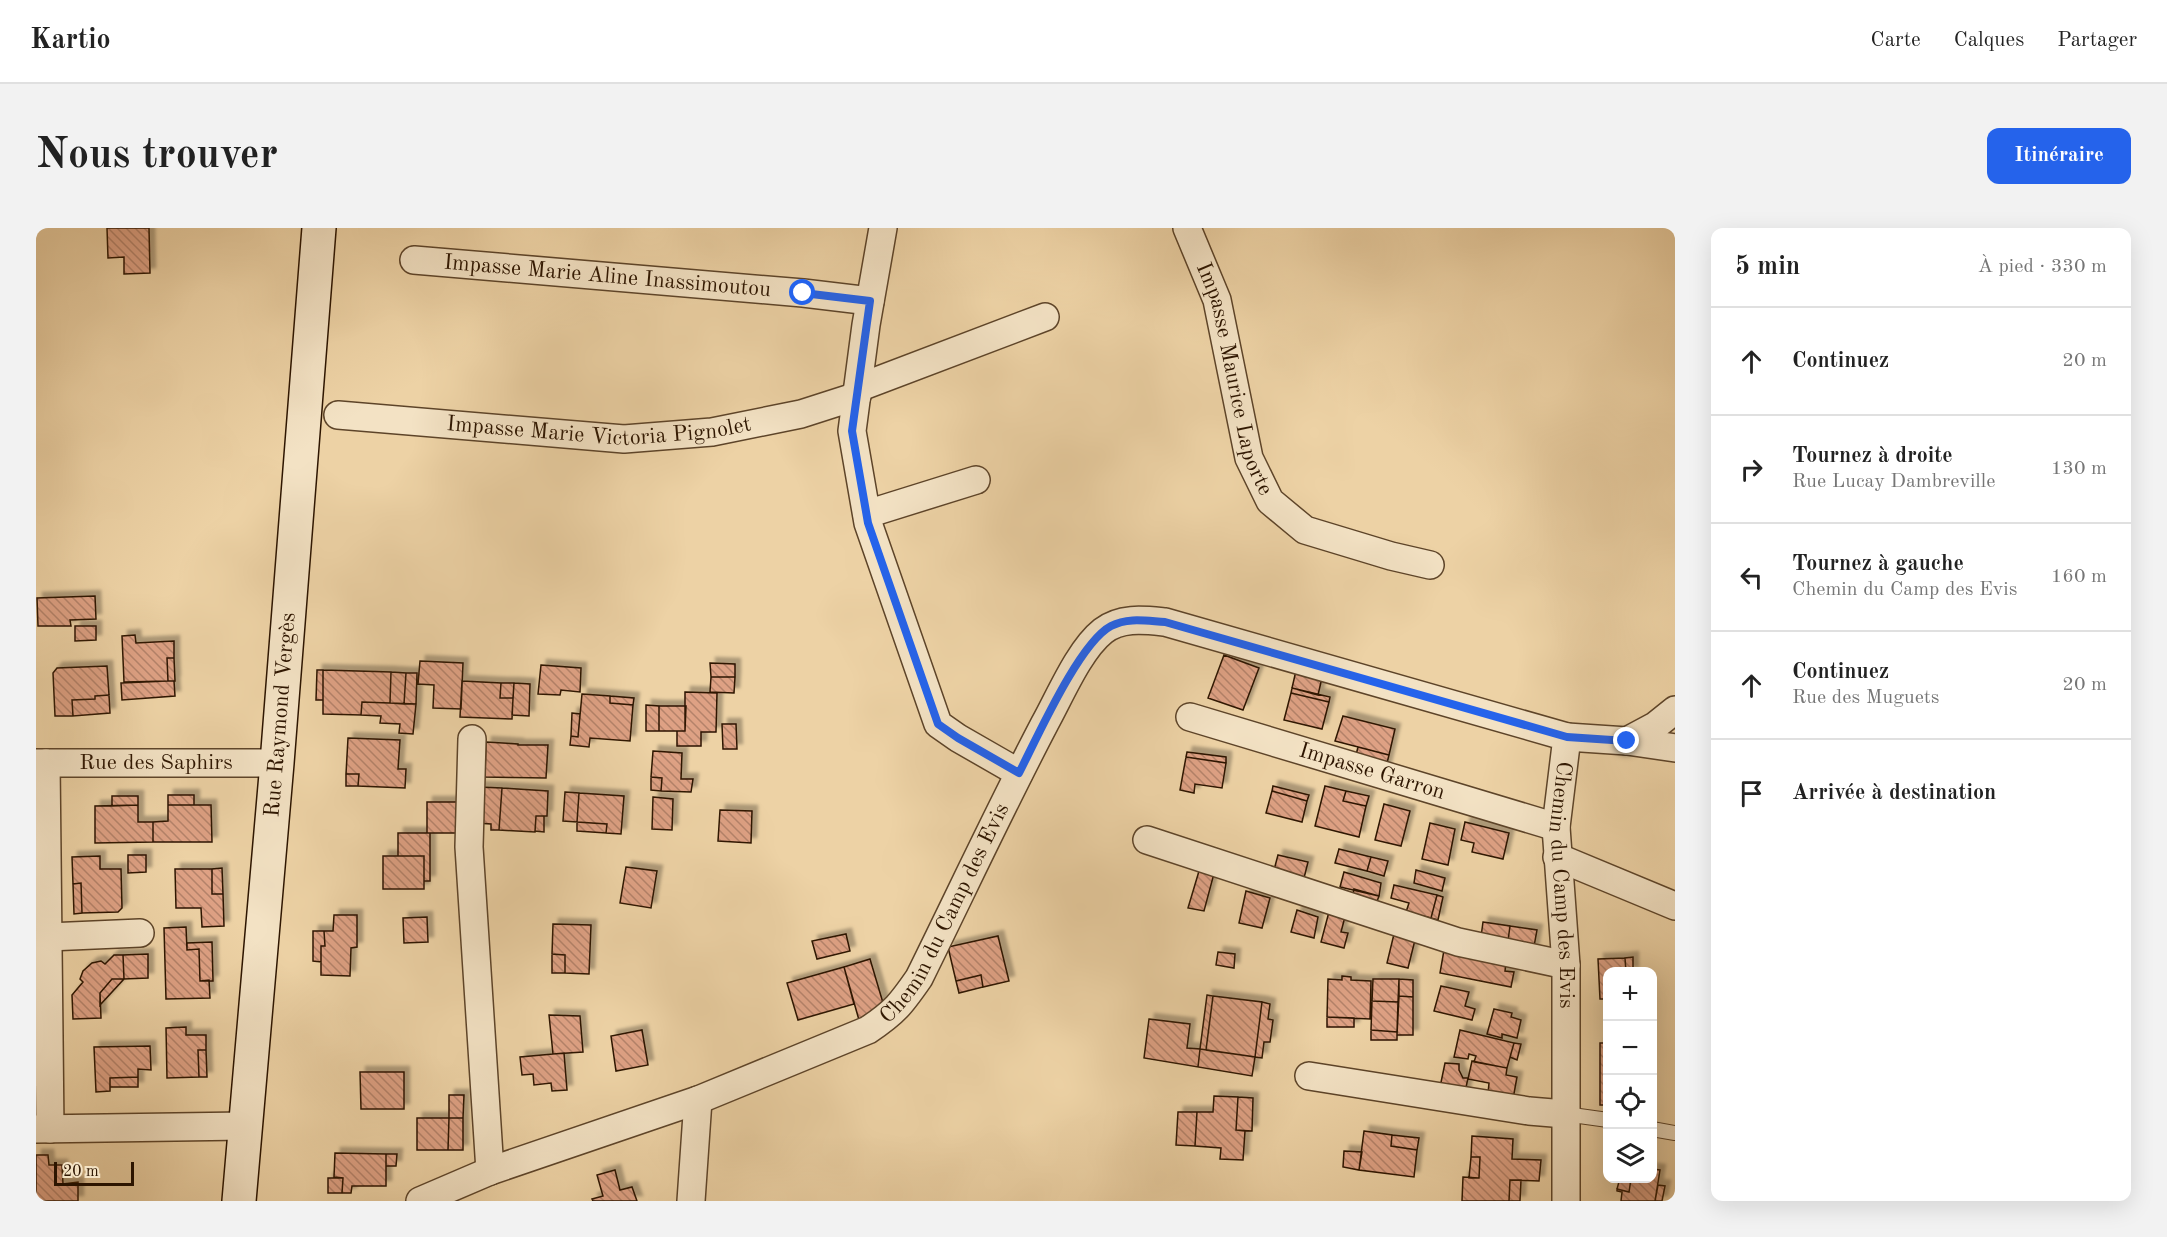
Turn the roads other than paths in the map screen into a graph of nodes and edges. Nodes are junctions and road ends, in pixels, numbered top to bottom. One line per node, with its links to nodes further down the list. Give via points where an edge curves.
1 (319, 228): 19 (main road, Rue Raymond Vergès)
2 (883, 228): 5 (street)
3 (1187, 228): 11 (street, Impasse Maurice Laporte, via 1217,300 1249,458 1270,501 1305,530)
4 (414, 260): 5 (street, Impasse Marie Aline Inassimoutou)
5 (870, 301): 7 (street)
6 (1045, 317): 7 (street, Impasse Marie Victoria Pignolet)
7 (857, 392): 8 (street, Impasse Marie Victoria Pignolet, via 801,414 712,432 624,439); 10 (street, via 852,431)
8 (338, 415)
9 (976, 480): 10 (street)
10 (867, 513): 20 (street, via 938,724)
11 (1430, 565)
12 (1675, 710): 16 (street)
13 (1190, 717): 21 (street, Impasse Garron)
14 (1567, 737): 16 (street); 20 (street, Chemin du Camp des Evis, via 1165,622 1124,621 1103,631 1073,670); 21 (street, Chemin du Camp des Evis)
15 (472, 739): 36 (street, via 470,847)
16 (1627, 741): 17 (street)
17 (1675, 748)
18 (41, 763): 19 (street, Rue des Saphirs); 26 (street)
19 (278, 763): 32 (main road, Rue Raymond Vergès)
20 (1019, 773): 29 (street, Chemin du Camp des Evis, via 919,978 899,1008 868,1030)
21 (1556, 827): 23 (street, Chemin du Camp des Evis)
22 (1147, 840): 27 (street, via 1458,942)
23 (1557, 856): 24 (street); 27 (street, Chemin du Camp des Evis)
24 (1675, 906)
25 (140, 933): 26 (street)
26 (48, 938): 33 (street)
27 (1566, 965): 30 (street, Chemin du Camp des Evis)
28 (1310, 1076): 30 (street)
29 (698, 1100): 36 (street, Chemin du Camp des Evis); 39 (street)
30 (1565, 1114): 31 (lane); 40 (street, Chemin du Camp des Evis)
31 (1603, 1119)
32 (245, 1126): 33 (street); 37 (main road, Rue Raymond Vergès)
33 (43, 1129)
34 (1657, 1130): 35 (lane)
35 (1675, 1133)
36 (490, 1171): 38 (street, Chemin du Camp des Evis)
37 (239, 1201)
38 (420, 1201)
39 (691, 1201)
40 (1566, 1201)

